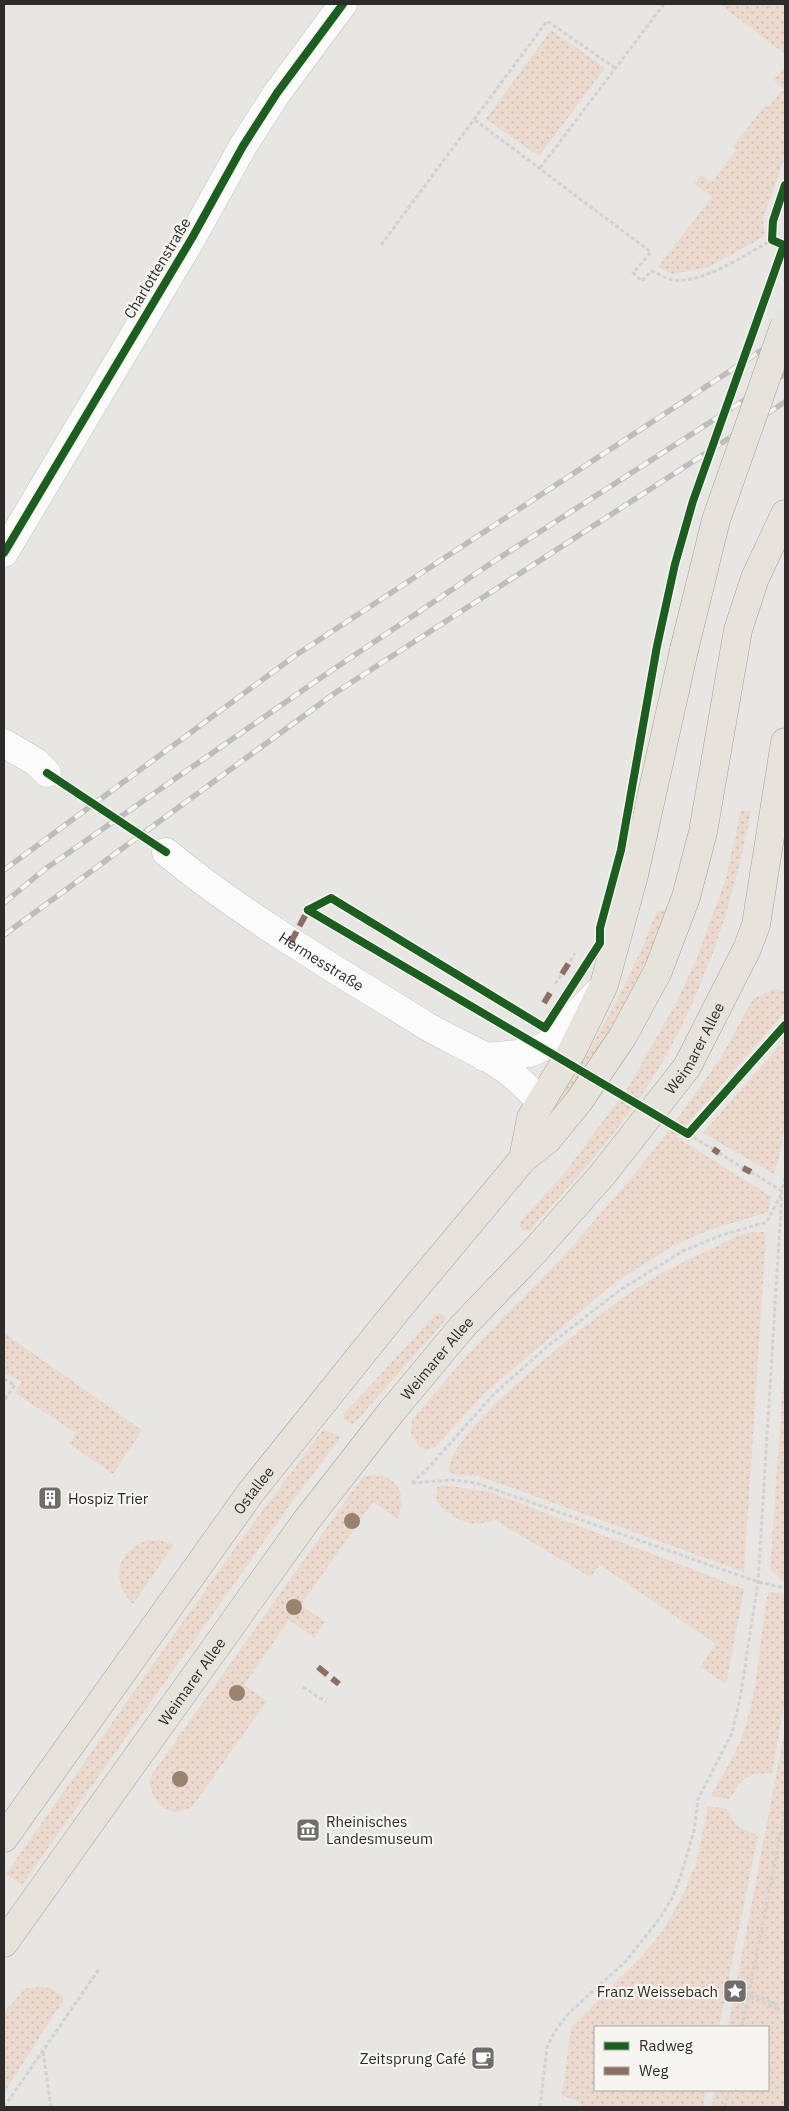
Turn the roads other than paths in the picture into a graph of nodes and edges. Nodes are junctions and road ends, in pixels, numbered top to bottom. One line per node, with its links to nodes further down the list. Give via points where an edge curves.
1 (343, 4): 4 (street, Charlottenstraße, via 277,93 243,146 192,238)
2 (785, 324): 11 (main road, bridge, via 716,520 634,875)
3 (785, 514): 14 (main road, Ostallee, via 755,578 738,630 703,832 686,897 658,972 623,1036 579,1101 547,1140)
4 (4, 553)
5 (4, 742): 7 (street)
6 (785, 742): 10 (main road, Weimarer Allee)
7 (47, 773)
8 (785, 824): 10 (main road)
9 (166, 852): 12 (street, Hermesstraße, via 212,889 291,942 437,1032)
10 (756, 925): 16 (main road, Weimarer Allee, via 747,949 686,1067 596,1181 462,1327 306,1520)
11 (604, 985): 12 (street, via 548,1045 530,1054); 13 (main road, via 572,1051)
12 (484, 1057): 13 (street, Hermesstraße, via 513,1075)
13 (541, 1102): 14 (main road, via 531,1118)
14 (524, 1159): 15 (main road, Ostallee, via 251,1492)
15 (4, 1838)
16 (4, 1943)

